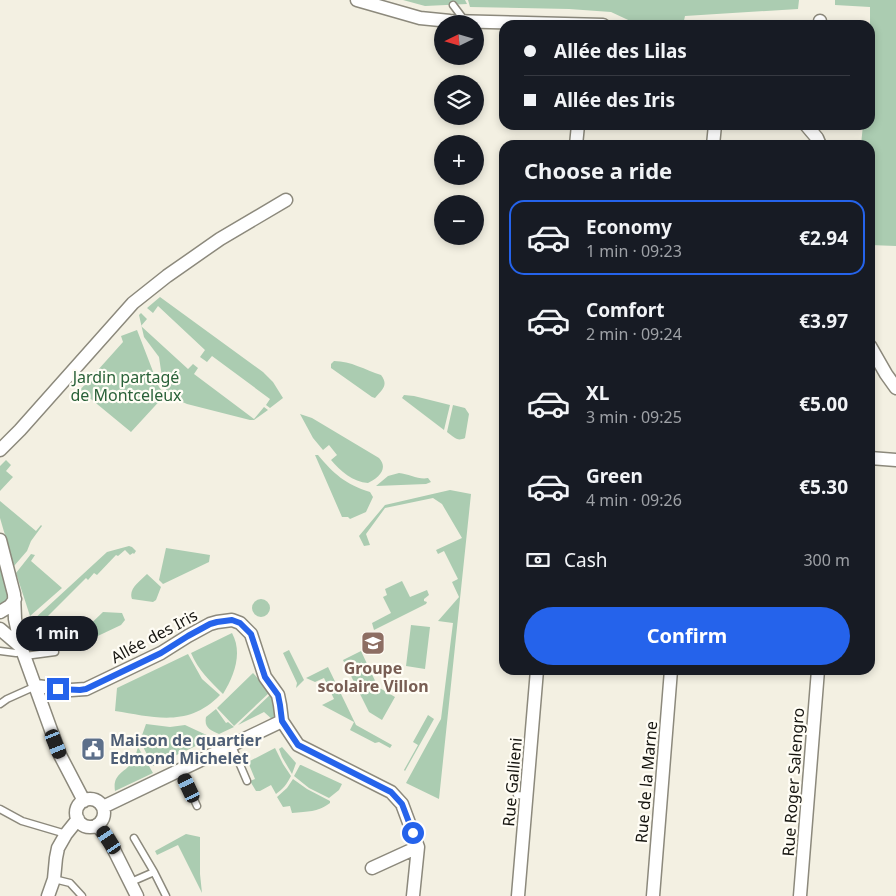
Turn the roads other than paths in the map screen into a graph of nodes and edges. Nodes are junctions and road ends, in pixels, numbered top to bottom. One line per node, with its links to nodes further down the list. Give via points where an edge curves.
1 (357, 0): 4 (street)
2 (453, 5): 3 (lane)
3 (461, 15)
4 (434, 19)
5 (484, 22): 6 (street)
6 (499, 23)
7 (810, 130): 8 (street)
8 (818, 140)
9 (286, 200): 12 (street, via 220,239 133,304)
10 (875, 354): 11 (street)
11 (896, 388)
12 (0, 450)
13 (875, 458): 14 (street)
14 (896, 460)
15 (0, 540): 16 (street)
16 (15, 599): 17 (street); 20 (street, via 15,619)
17 (0, 612)
18 (0, 629): 20 (street)
19 (0, 651): 20 (lane)
20 (23, 652): 21 (lane); 25 (street)
21 (56, 652)
22 (536, 675): 49 (street, Rue Gallieni, via 522,796)
23 (671, 675): 50 (street, Rue de la Marne)
24 (818, 675): 51 (street, Rue Roger Salengro)
25 (36, 686): 26 (lane); 27 (street, Allée des Iris, via 86,689 161,653 210,624 232,620 251,634 265,677 278,695); 31 (street, via 63,762)
26 (0, 704)
27 (282, 721): 28 (street); 39 (street, via 298,745 391,792 402,804)
28 (232, 746): 29 (street); 30 (lane)
29 (181, 771): 32 (lane); 33 (street)
30 (247, 781)
31 (84, 801): 33 (street, via 95,800); 35 (street, via 76,811)
32 (197, 806)
33 (103, 807): 36 (street, via 104,815)
34 (0, 809): 37 (lane, via 22,821)
35 (78, 820): 36 (street, via 86,826); 37 (street)
36 (97, 825): 43 (street, via 109,840)
37 (66, 834): 42 (street, via 58,848)
38 (134, 838): 41 (lane)
39 (418, 847): 40 (street); 48 (street)
40 (372, 868)
41 (154, 872): 43 (lane); 47 (lane)
42 (54, 879): 44 (street); 45 (lane, via 70,883)
43 (131, 882): 46 (street)
44 (48, 896)
45 (82, 896)
46 (137, 896)
47 (166, 896)
48 (413, 896)
49 (518, 896)
50 (653, 896)
51 (800, 896)

